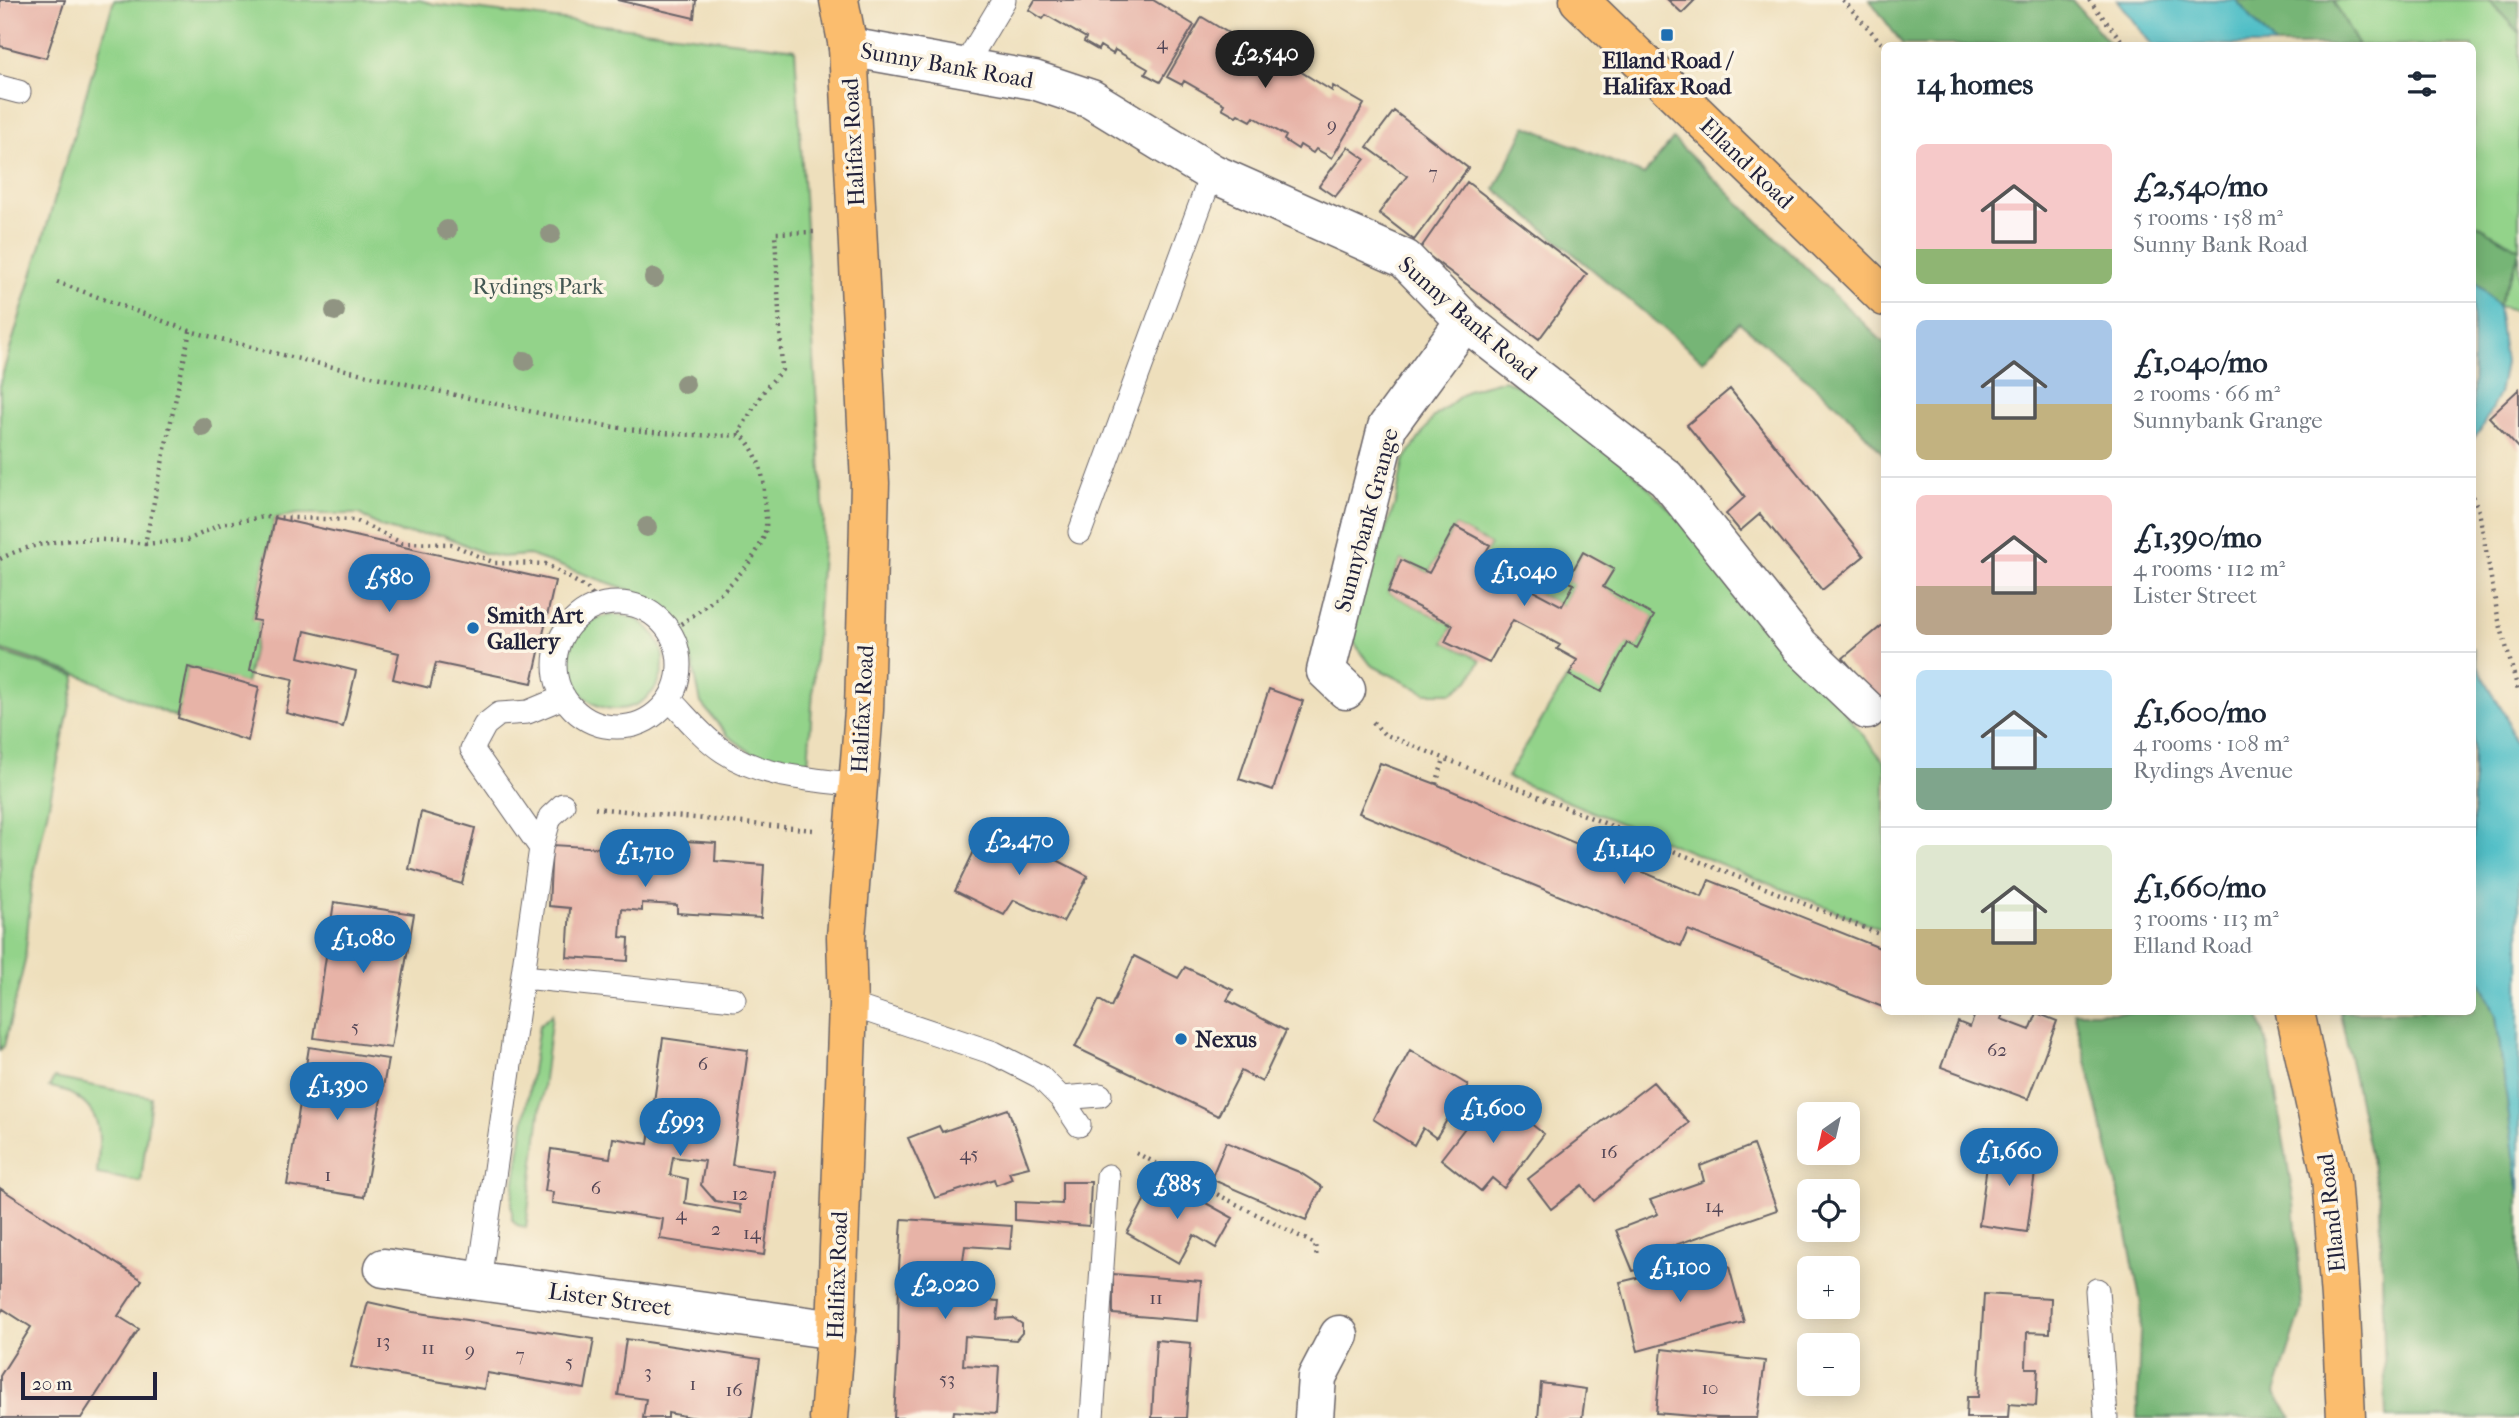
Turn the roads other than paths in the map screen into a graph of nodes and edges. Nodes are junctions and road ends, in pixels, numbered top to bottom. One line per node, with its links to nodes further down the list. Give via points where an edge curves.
1 (839, 0): 4 (main road, Halifax Road)
2 (1004, 0): 5 (lane)
3 (1579, 0): 7 (main road, Elland Road)
4 (848, 47): 5 (street, Sunny Bank Road); 14 (main road, Halifax Road, via 870,483)
5 (964, 66): 6 (street, Sunny Bank Road, via 1034,80 1091,99)
6 (1212, 173): 8 (street, Sunny Bank Road, via 1405,259); 9 (lane)
7 (1881, 293)
8 (1465, 321): 10 (street, Sunnybank Grange, via 1387,427 1326,671); 13 (street, Sunny Bank Road, via 1666,478 1800,646)
9 (1080, 532)
10 (1346, 690)
11 (564, 696): 12 (lane, via 587,720 607,727 648,720); 12 (lane, via 554,668 566,629 580,614 619,602 656,616 669,631 679,669); 16 (lane, via 528,712 499,714 485,725 472,749)
12 (669, 699): 14 (lane, via 722,750 743,761 779,775)
13 (1867, 710)
14 (858, 785): 19 (main road, Halifax Road, via 846,937)
15 (563, 806): 16 (lane, via 550,817)
16 (541, 849): 17 (lane)
17 (524, 978): 18 (lane); 26 (lane)
18 (734, 999)
19 (848, 1004): 22 (lane, via 994,1053 1039,1076); 28 (main road, Halifax Road)
20 (2296, 1015): 34 (main road, Elland Road, via 2331,1177)
21 (1100, 1095): 22 (lane)
22 (1060, 1098): 23 (lane)
23 (1079, 1125)
24 (1108, 1176): 31 (lane)
25 (384, 1268): 26 (street, Lister Street)
26 (480, 1281): 28 (street, Lister Street)
27 (2097, 1290): 33 (lane)
28 (836, 1330): 30 (main road, Halifax Road)
29 (1339, 1335): 32 (street, via 1317,1377)
30 (829, 1418)
31 (1091, 1418)
32 (1314, 1418)
33 (2106, 1418)
34 (2346, 1418)

